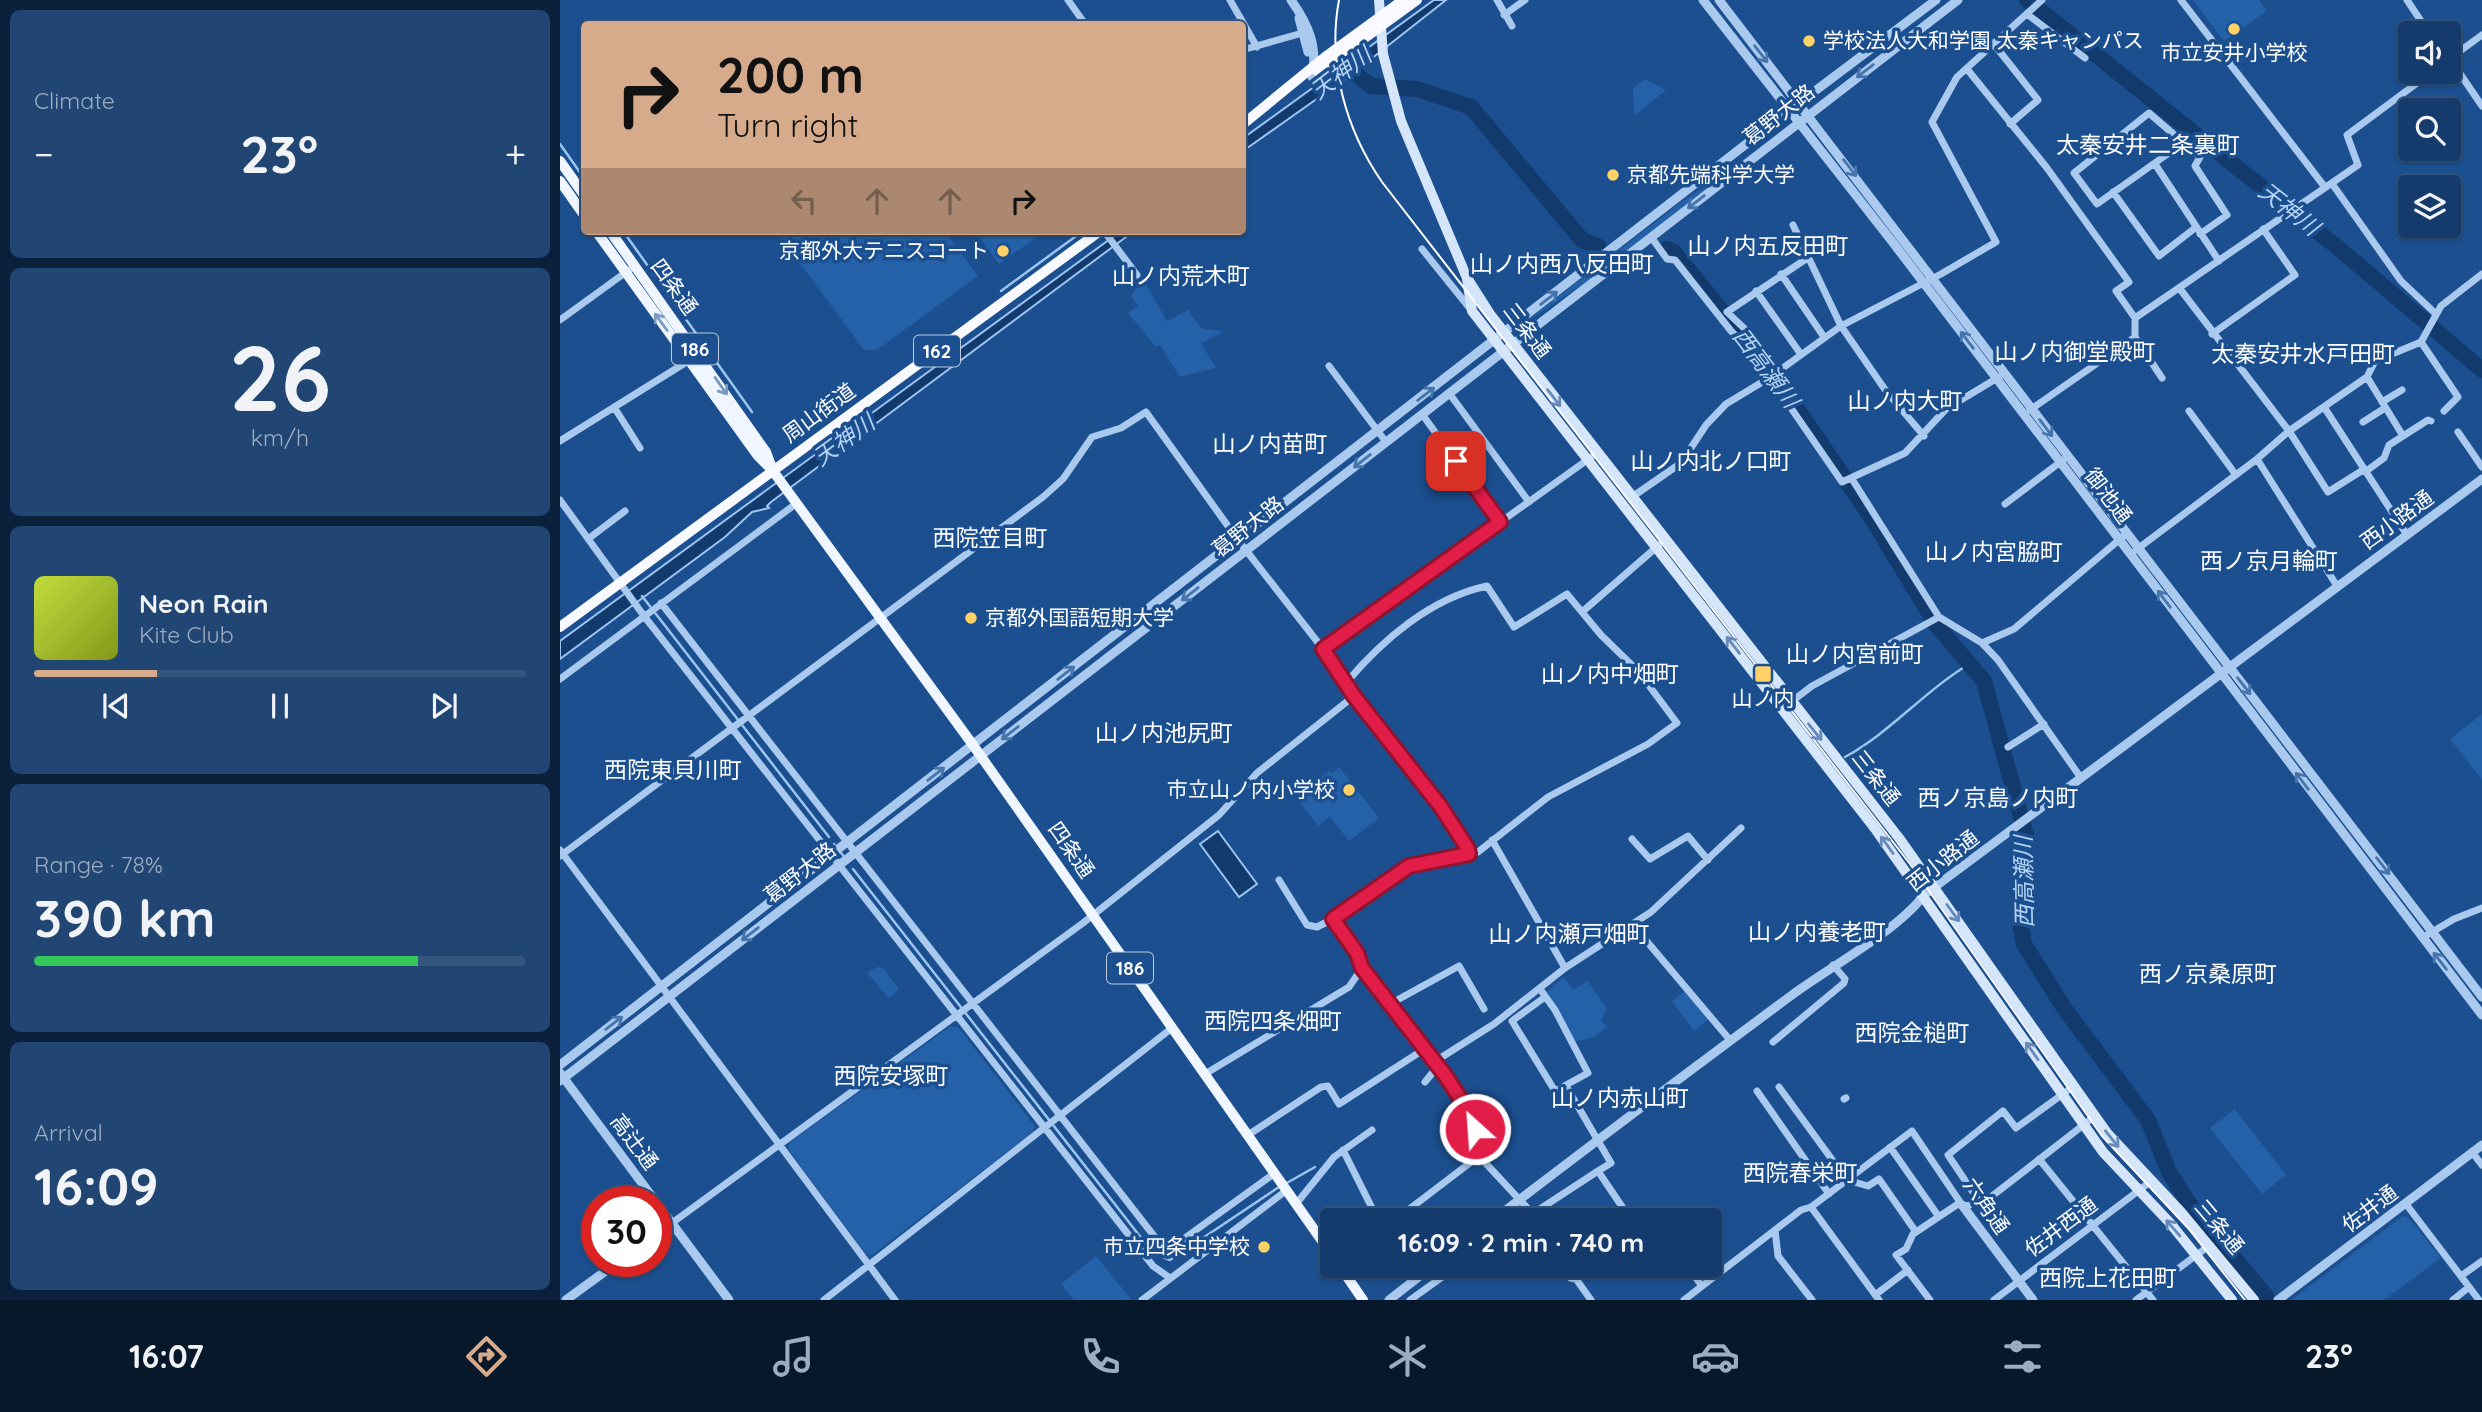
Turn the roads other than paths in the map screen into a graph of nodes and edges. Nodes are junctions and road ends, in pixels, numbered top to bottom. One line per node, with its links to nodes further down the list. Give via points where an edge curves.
1 (1068, 0): 18 (street)
2 (1230, 0): 19 (street)
3 (1379, 0): 21 (main road, 三条通)
4 (1403, 0): 21 (highway)
5 (1417, 0): 21 (highway)
6 (1497, 0): 17 (street)
7 (1525, 0): 17 (street)
8 (1703, 0): 39 (street, 御池通)
9 (1719, 0): 37 (street, 御池通, one-way to 37)
10 (1936, 0): 37 (street, 葛野大路)
11 (1958, 0): 40 (street, 葛野大路, one-way to 40)
12 (2181, 0): 49 (street)
13 (2407, 0): 20 (street)
14 (2041, 1): 16 (street)
15 (1292, 2): 24 (street)
16 (2029, 12): 26 (street); 31 (street)
17 (1504, 15): 22 (street)
18 (1083, 21)
19 (1242, 21)
20 (2421, 21)
21 (1381, 25): 32 (highway); 68 (main road, 三条通, via 1390,88)
22 (1511, 26)
23 (1246, 28): 27 (street)
24 (1307, 32): 27 (street); 29 (street); 34 (street)
25 (2482, 35): 30 (street)
26 (1993, 43): 33 (street); 43 (street, via 2038,100)
27 (1257, 47): 28 (street)
28 (1246, 49)
29 (1313, 50): 32 (street); 34 (street)
30 (2461, 50)
31 (2085, 58)
32 (1326, 61): 34 (highway)
33 (1967, 69): 43 (street); 69 (street, via 1949,89 1933,122 1996,242)
34 (1313, 72): 41 (highway)
35 (2461, 75): 38 (street)
36 (2416, 84): 48 (street, via 2347,135 2358,165)
37 (1799, 103): 39 (street, 葛野大路); 40 (street, 御池通)
38 (2482, 106)
39 (1791, 110): 42 (street, 御池通); 78 (street, 葛野大路, one-way to 39)
40 (1808, 114): 42 (street, 葛野大路); 69 (street, 御池通, one-way to 69)
41 (1246, 122)
42 (1800, 122): 60 (street, 葛野大路, one-way to 60); 70 (street, 御池通)
43 (2010, 124): 74 (street, via 2129,282 2116,291)
44 (2183, 143): 46 (street); 51 (street, via 2149,113 2074,173 2097,204); 55 (street, via 2200,157 2195,166 2227,215)
45 (560, 161): 50 (main road)
46 (2155, 164): 51 (street); 55 (street)
47 (560, 181): 52 (main road)
48 (2333, 185): 49 (street); 75 (street, via 2401,281)
49 (2324, 187): 54 (street)
50 (581, 191)
51 (2113, 192): 55 (street, via 2159,256)
52 (581, 211)
53 (1793, 225): 62 (street)
54 (2263, 229): 63 (street); 79 (street, via 2295,275)
55 (2197, 231): 63 (street)
56 (600, 235): 64 (main road, 四条通 / 186)
57 (612, 235): 64 (main road, 四条通 / 186)
58 (1099, 235): 120 (highway, 周山街道 / 162)
59 (1106, 235): 67 (street)
60 (1651, 237): 84 (street, 葛野大路); 92 (street, via 1751,350)
61 (1422, 249): 73 (street)
62 (1810, 257): 65 (street); 77 (street)
63 (2219, 261): 71 (street)
64 (630, 269): 76 (street); 87 (main road, 四条通 / 186)
65 (1781, 274): 72 (street); 80 (street)
66 (2482, 274): 75 (street)
67 (1138, 275)
68 (1467, 278): 73 (main road, 三条通); 78 (main road, 三条通)
69 (1934, 278): 70 (street); 90 (street, 御池通)
70 (1923, 284): 77 (street); 94 (street, 御池通, one-way to 70)
71 (2180, 289): 74 (street); 79 (street)
72 (1756, 291): 86 (street); 89 (street, via 1727,312)
73 (1472, 311): 82 (main road, 三条通)
74 (2136, 318): 81 (street)
75 (2435, 318): 83 (street)
76 (560, 320)
77 (1841, 326): 80 (street); 110 (street)
78 (1504, 332): 82 (street, 葛野大路); 84 (main road, 三条通)
79 (2212, 334): 108 (street)
80 (1824, 337): 86 (street)
81 (2135, 337): 93 (street); 100 (street)
82 (1495, 340): 85 (main road, 三条通); 107 (street, 葛野大路, one-way to 82)
83 (2421, 342): 91 (street, via 2375,361); 102 (street, via 2458,397)
84 (1513, 344): 85 (street, 葛野大路); 115 (main road, 三条通, one-way to 115)
85 (1504, 351): 96 (street, 葛野大路); 115 (main road, 三条通)
86 (1800, 353): 89 (street)
87 (694, 357): 98 (street); 120 (main road, 四条通 / 186, via 766,452)
88 (1328, 366): 107 (street)
89 (1778, 370): 92 (street)
90 (2006, 373): 94 (street); 100 (street, 御池通)
91 (2367, 377): 97 (street); 99 (street)
92 (1769, 378): 122 (street, via 1842,482); 124 (street, via 1726,404 1681,463)
93 (2162, 378)
94 (1996, 379): 104 (street, 御池通); 110 (street, via 1946,409)
95 (2402, 390): 97 (street)
96 (1449, 393): 103 (street, 葛野大路); 126 (street)
97 (2383, 405): 106 (street); 111 (street)
98 (614, 407): 112 (street); 114 (street)
99 (2324, 407): 108 (street); 119 (street)
100 (2032, 408): 104 (street); 116 (street, 御池通, one-way to 116)
101 (2189, 411): 121 (street)
102 (2444, 411)
103 (1422, 414): 113 (street, 葛野大路); 132 (street)
104 (2023, 414): 116 (street, 御池通)
105 (2431, 421): 111 (street)
106 (2363, 422)
107 (1378, 431): 113 (street); 130 (street, 葛野大路)
108 (2289, 431): 117 (street); 119 (street, via 2328,492)
109 (2458, 432): 118 (street)
110 (1924, 436): 122 (street, via 1905,453)
111 (2403, 436): 119 (street, via 2389,445 2384,458)
112 (560, 441)
113 (1386, 442): 131 (street, 葛野大路, one-way to 131)
114 (640, 448)
115 (1593, 456): 124 (main road, 三条通); 126 (street); 137 (main road, 三条通)
116 (2064, 459): 128 (street); 134 (street, 御池通)
117 (2257, 459): 121 (street); 142 (street)
118 (2482, 467)
119 (2364, 471): 133 (street)
120 (776, 474): 127 (main road, 四条通 / 186); 141 (highway, 周山街道 / 162)
121 (2236, 475): 138 (street)
122 (1849, 480): 147 (street)
123 (2482, 480): 133 (street, 西小路通)
124 (1632, 497): 137 (main road, 三条通)
125 (560, 500): 135 (street)
126 (1529, 502): 132 (street)
127 (797, 503): 143 (street); 146 (main road, 四条通 / 186)
128 (2005, 504)
129 (625, 511): 135 (street)
130 (1275, 511): 131 (street); 136 (street, 葛野大路)
131 (1283, 522): 139 (street, 葛野大路)
132 (1500, 522): 150 (street)
133 (2407, 534): 142 (street, 西小路通)
134 (2122, 537): 138 (street, 御池通); 140 (street, 御池通); 149 (street, via 2014,629)
135 (588, 538): 141 (street)
136 (1238, 540): 139 (street); 146 (street, via 1146,412 1121,428 1092,437 1063,479 1042,497); 160 (street, 葛野大路, one-way to 136)
137 (1661, 544): 144 (street); 156 (main road, 三条通); 176 (main road, 三条通, one-way to 137)
138 (2139, 548): 140 (street); 151 (street, 御池通)
139 (1246, 551): 150 (street); 162 (street, 葛野大路, one-way to 162)
140 (2130, 555): 152 (street, 御池通, one-way to 140)
141 (622, 586): 145 (street); 148 (highway, 周山街道 / 162)
142 (2337, 586): 151 (street, 西小路通)
143 (660, 605): 145 (street); 157 (street)
144 (1582, 612): 154 (street, via 1567,594 1514,627 1487,586 1464,591 1443,599 1390,639); 168 (street, via 1638,671 1676,723 1648,744 1548,797)
145 (646, 615): 153 (street); 159 (street)
146 (880, 616): 157 (street); 160 (main road, 四条通 / 186)
147 (1936, 619): 149 (street); 156 (street)
148 (560, 627)
149 (1982, 643): 158 (street)
150 (1323, 649): 154 (street)
151 (2229, 667): 152 (street, 西小路通); 183 (street, 御池通, one-way to 183)
152 (2221, 673): 163 (street, 西小路通); 184 (street, 御池通, one-way to 152)
153 (560, 679)
154 (1346, 683): 155 (street)
155 (1354, 696): 171 (street, via 1441,807); 180 (street, via 1257,773 1219,815)
156 (1791, 702): 175 (main road, 三条通, one-way to 175)
157 (749, 716): 159 (street); 169 (street)
158 (2044, 724): 161 (street); 163 (street)
159 (733, 729): 169 (street); 170 (street)
160 (973, 745): 162 (main road, 四条通 / 186); 164 (street, 葛野大路, one-way to 160)
161 (2008, 747)
162 (981, 756): 165 (street, 葛野大路); 180 (main road, 四条通 / 186)
163 (2081, 778): 175 (street, 西小路通)
164 (901, 800): 165 (street); 169 (street, 葛野大路)
165 (909, 811): 172 (street, 葛野大路)
166 (1741, 828): 173 (street)
167 (1632, 839): 173 (street, via 1650,859 1688,836)
168 (1492, 840): 171 (street); 189 (street)
169 (839, 848): 172 (street); 172 (street); 177 (street, 葛野大路)
170 (561, 854): 190 (street)
171 (1469, 854): 181 (street, via 1409,866)
172 (847, 859): 179 (street, 葛野大路); 194 (street); 197 (street)
173 (1708, 860): 182 (street)
174 (1279, 880): 181 (street, via 1307,925 1317,927)
175 (1934, 887): 176 (street, 西小路通); 209 (main road, 三条通, one-way to 209)
176 (1924, 895): 187 (street, 西小路通); 212 (main road, 三条通, one-way to 176)
177 (769, 903): 179 (street); 185 (street, 葛野大路)
178 (2482, 908): 183 (street)
179 (777, 913): 186 (street, 葛野大路, one-way to 186)
180 (1092, 914): 194 (street); 199 (main road, 四条通 / 186)
181 (1333, 919): 188 (street)
182 (1633, 925): 189 (street); 200 (street)
183 (2432, 930): 184 (street); 193 (street, 御池通)
184 (2422, 938): 198 (street, 御池通, one-way to 184)
185 (720, 941): 186 (street); 190 (street, 葛野大路)
186 (727, 951): 192 (street, 葛野大路)
187 (1833, 965): 200 (street, 西小路通); 201 (street, via 1844,983)
188 (1362, 968): 195 (street); 205 (street, via 1349,987)
189 (1565, 968): 191 (street)
190 (661, 986): 192 (street); 204 (street, 葛野大路, one-way to 190)
191 (1543, 994): 203 (street); 208 (street, via 1588,1073); 208 (street, via 1512,1021 1555,1091)
192 (669, 996): 206 (street, 葛野大路); 220 (street)
193 (2482, 997)
194 (973, 1003): 197 (street); 213 (street)
195 (1390, 1004): 196 (street, via 1459,966); 202 (street)
196 (1484, 1009)
197 (957, 1015): 216 (street); 220 (street)
198 (2482, 1015)
199 (1172, 1028): 205 (main road, 四条通 / 186); 213 (street)
200 (1730, 1040): 219 (street, 西小路通)
201 (1773, 1042)
202 (1423, 1050): 203 (street); 218 (street, via 1339,1104 1328,1086 1321,1087)
203 (1436, 1064): 207 (street); 225 (street, via 1475,1121 1472,1144)
204 (560, 1065)
205 (1205, 1074): 218 (main road, 四条通 / 186)
206 (561, 1077): 232 (street, 高辻通)
207 (1425, 1083)
208 (1566, 1086): 219 (street)
209 (2074, 1086): 212 (street); 214 (main road, 三条通)
210 (1779, 1087): 229 (street)
211 (1757, 1091): 234 (street)
212 (2063, 1095): 215 (main road, 三条通); 236 (street, via 2016,1128 2003,1111 1948,1155)
213 (1060, 1116): 216 (street); 231 (street, via 1161,1245 1171,1248)
214 (2095, 1116): 215 (street); 230 (main road, 三条通, one-way to 230)
215 (2084, 1126): 226 (street); 233 (main road, 三条通)
216 (1045, 1127): 256 (street); 260 (street, via 1153,1266)
217 (1372, 1130): 223 (street)
218 (1248, 1135): 231 (main road, 四条通 / 186)
219 (1598, 1139): 228 (street, via 1611,1163); 235 (street, 西小路通)
220 (779, 1144): 248 (street); 256 (street)
221 (2482, 1145): 224 (street, 佐井通)
222 (1890, 1147): 229 (street); 239 (street, 六角通, via 1912,1131); 247 (street)
223 (1343, 1150): 237 (street); 241 (street)
224 (2472, 1152): 227 (street); 238 (street, 佐井通)
225 (1479, 1156): 235 (street); 242 (street)
226 (2039, 1159): 236 (street); 249 (street)
227 (2482, 1165)
228 (1598, 1171): 245 (street); 246 (street)
229 (1847, 1180): 234 (street); 251 (street, via 1868,1186 1879,1179)
230 (2150, 1182): 233 (street, 佐井西通); 253 (main road, 三条通)
231 (1282, 1183): 237 (main road, 四条通 / 186); 260 (street)
232 (644, 1186)
233 (2137, 1191): 249 (street, 佐井西通); 254 (main road, 三条通, one-way to 233)
234 (1829, 1194): 240 (street)
235 (1518, 1201): 243 (street, 西小路通); 244 (street)
236 (1979, 1201): 239 (street)
237 (1296, 1204): 252 (main road, 四条通 / 186)
238 (2406, 1204): 258 (street); 289 (street, 佐井通)
239 (1962, 1205): 247 (street); 266 (street, 六角通)
240 (1811, 1207): 250 (street); 270 (street)
241 (1372, 1208)
242 (1411, 1208)
243 (1509, 1208)
244 (1526, 1208)
245 (1540, 1208)
246 (1623, 1208)
247 (1939, 1217): 251 (street)
248 (672, 1223): 272 (street, 高辻通)
249 (2093, 1225): 266 (street, 佐井西通); 269 (street)
250 (1775, 1230): 267 (street); 281 (street, via 1778,1256)
251 (1916, 1232): 257 (street, via 1906,1249 1896,1255)
252 (1320, 1238)
253 (2210, 1245): 254 (street); 288 (main road, 三条通)
254 (2195, 1254): 269 (street); 287 (main road, 三条通)
255 (2482, 1261): 258 (street)
256 (869, 1265): 273 (street); 274 (street)
257 (1908, 1270): 270 (street); 282 (street)
258 (2461, 1276): 268 (street)
259 (597, 1277): 271 (street)
260 (1170, 1278): 275 (street)
261 (1348, 1278): 276 (main road)
262 (1417, 1278): 277 (street)
263 (1441, 1278): 278 (street)
264 (1571, 1278): 279 (street)
265 (1696, 1278): 267 (street)
266 (2019, 1281): 283 (street, 佐井西通); 284 (street, 六角通)
267 (1702, 1286): 280 (street)
268 (2469, 1287): 290 (street); 291 (street)
269 (2147, 1292): 285 (street); 286 (street)
270 (1877, 1298)
271 (566, 1300)
272 (729, 1300)
273 (824, 1300)
274 (895, 1300)
275 (1142, 1300)
276 (1363, 1300)
277 (1389, 1300)
278 (1410, 1300)
279 (1591, 1300)
280 (1684, 1300)
281 (1812, 1300)
282 (1930, 1300)
283 (1994, 1300)
284 (2033, 1300)
285 (2136, 1300)
286 (2153, 1300)
287 (2232, 1300)
288 (2254, 1300)
289 (2278, 1300)
290 (2453, 1300)
291 (2479, 1300)

